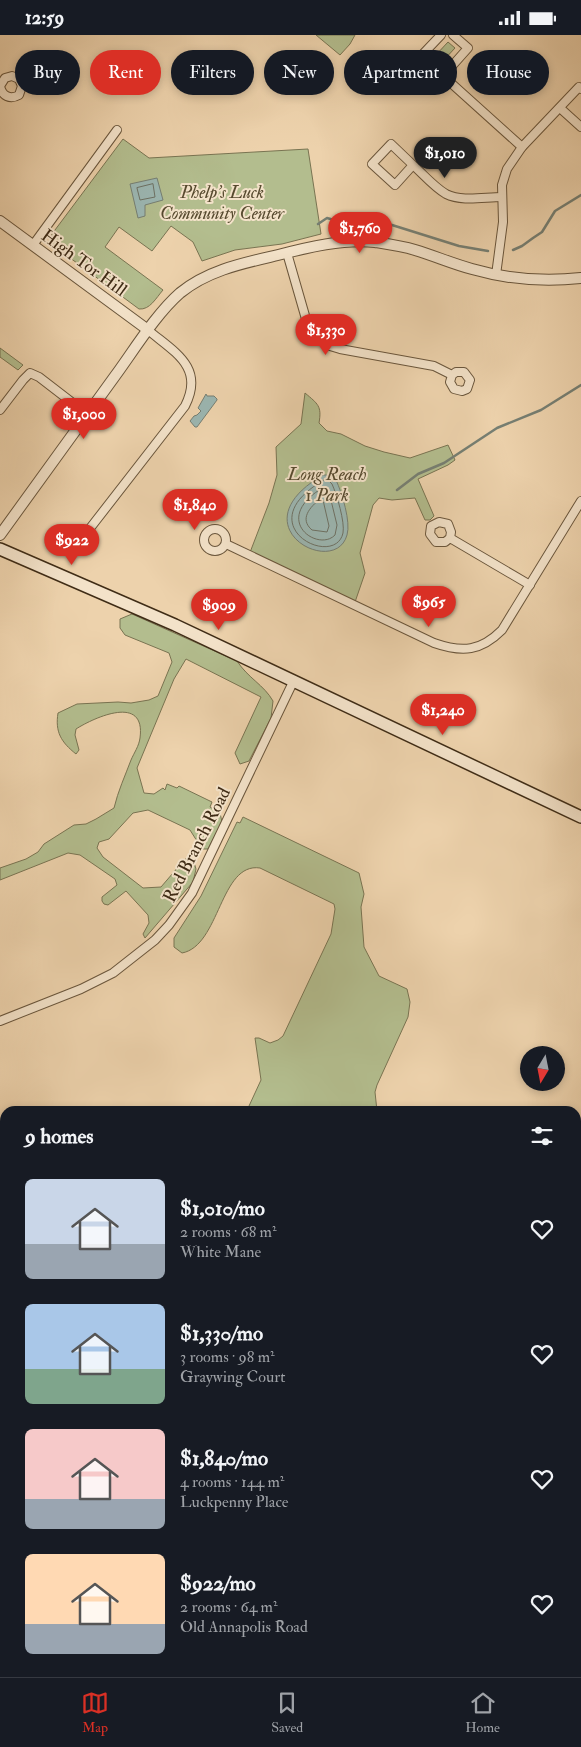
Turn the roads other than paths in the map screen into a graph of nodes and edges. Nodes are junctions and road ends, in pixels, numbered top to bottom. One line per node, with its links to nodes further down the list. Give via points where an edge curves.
1 (441, 35): 3 (street)
2 (454, 35): 4 (street, via 468,49)
3 (427, 50)
4 (457, 61)
5 (457, 89): 10 (street)
6 (581, 89): 7 (street, via 579,87)
7 (560, 108): 8 (street); 10 (street)
8 (581, 127)
9 (118, 129): 14 (street)
10 (522, 147): 12 (street, via 507,169)
11 (413, 165): 11 (street, via 395,185 372,164 391,144); 12 (street, via 439,189 452,196)
12 (502, 197): 16 (street, via 503,222)
13 (2, 225): 14 (street, High Tor Hill)
14 (33, 245): 18 (street, High Tor Hill)
15 (288, 253): 16 (street, via 336,243 372,242 413,249); 18 (street, via 226,269 198,281 179,294); 19 (street, via 306,319 324,342 340,349 434,366)
16 (496, 275): 17 (street, via 542,279)
17 (581, 277)
18 (148, 330): 21 (street); 24 (street, via 182,357 191,374 192,392 186,405)
19 (452, 375)
20 (0, 410): 21 (street, via 30,373)
21 (87, 414): 23 (street)
22 (581, 501): 28 (street)
23 (0, 535)
24 (84, 536)
25 (450, 538): 28 (street)
26 (226, 544): 28 (street, via 448,648 468,649 490,641 502,629)
27 (0, 549): 29 (main road)
28 (530, 585)
29 (294, 680): 30 (main road); 31 (street, Red Branch Road, via 192,893 169,925 113,973)
30 (581, 817)
31 (0, 1021)

